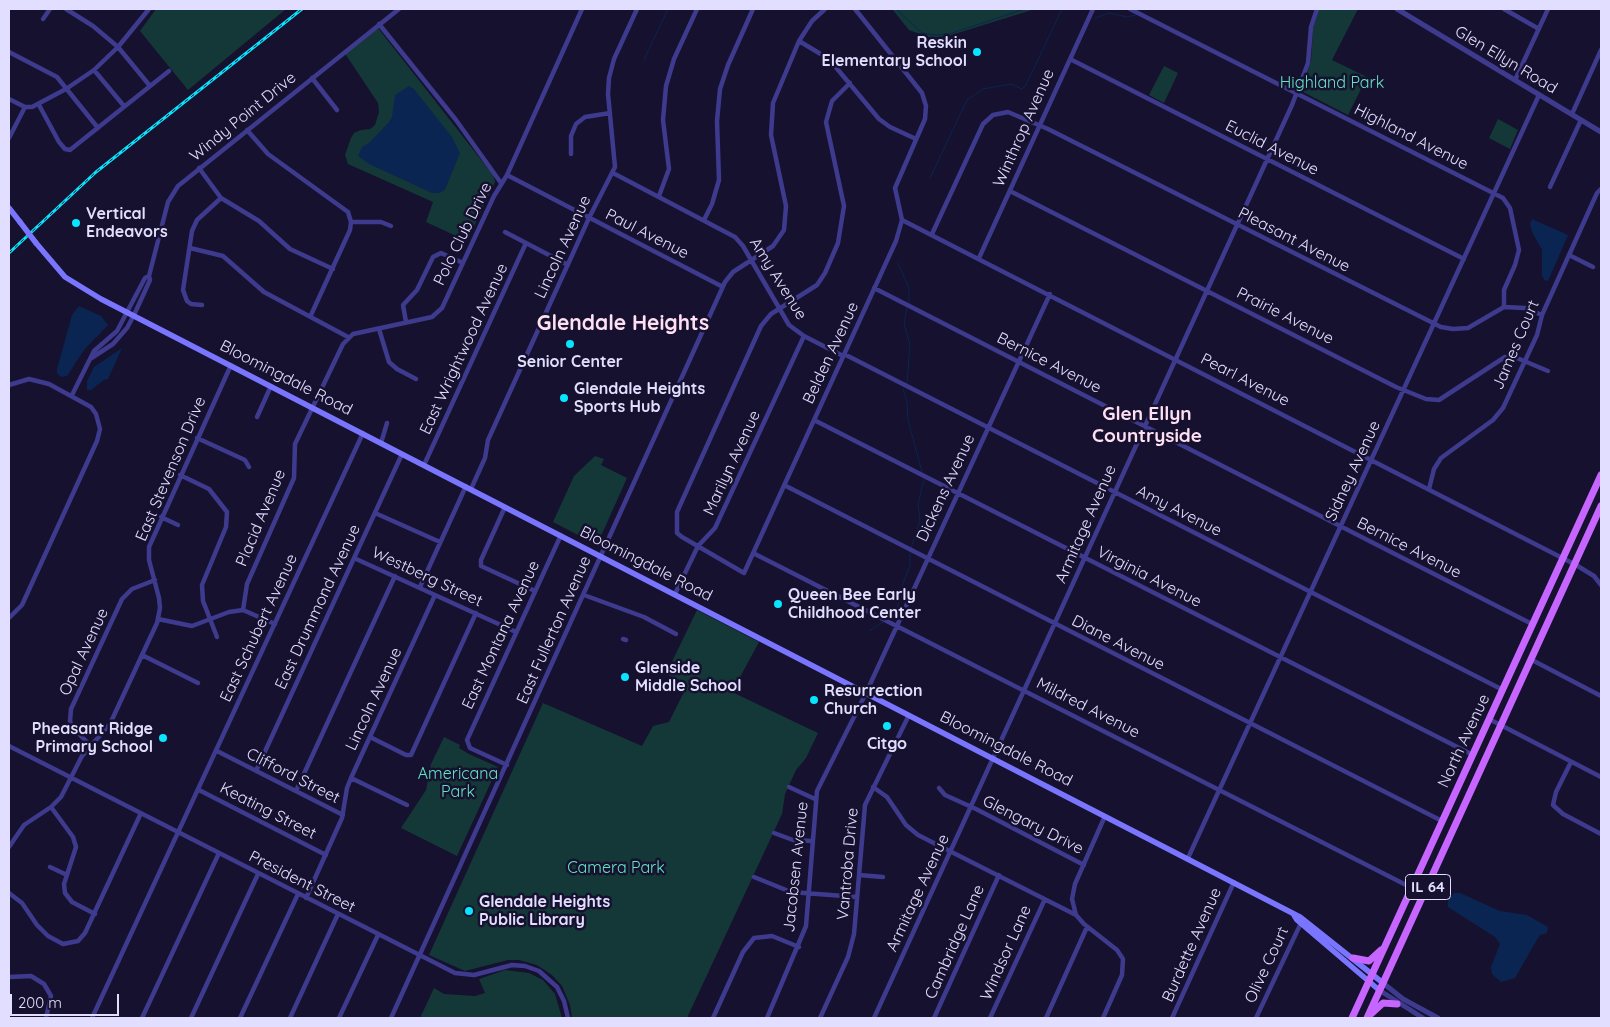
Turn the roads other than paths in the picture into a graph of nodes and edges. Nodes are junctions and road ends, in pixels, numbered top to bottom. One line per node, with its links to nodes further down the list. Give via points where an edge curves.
1 (50, 9): 18 (street)
2 (66, 9): 22 (street)
3 (142, 9): 17 (street)
4 (399, 9): 19 (street, Windy Point Drive)
5 (582, 9): 53 (street, Polo Club Drive)
6 (637, 9): 40 (street, Lincoln Avenue, via 610,72)
7 (697, 9): 59 (street, via 674,59 666,86 663,120 669,169)
8 (753, 9): 63 (street, via 720,89 716,121 719,180)
9 (825, 9): 21 (street, East Fullerton Avenue)
10 (855, 9): 48 (street, Belden Avenue, via 924,99 926,115)
11 (1093, 9): 25 (street, Winthrop Avenue)
12 (1130, 9): 33 (street, Highland Avenue)
13 (1317, 9): 33 (street, Armitage Avenue, via 1311,27 1308,63)
14 (1397, 9): 29 (street, Glen Ellyn Road)
15 (1504, 9): 20 (street)
16 (1548, 9): 20 (street)
17 (148, 10): 22 (street)
18 (43, 19)
19 (379, 24): 28 (street, Windy Point Drive); 54 (street)
20 (1539, 29): 29 (street)
21 (799, 40): 30 (street, via 829,59); 75 (street, East Fullerton Avenue, via 775,93 771,115 771,134 786,206 786,225 776,242)
22 (118, 47): 26 (street); 31 (street)
23 (1601, 50): 41 (street)
24 (9, 52): 32 (street, via 50,72)
25 (1070, 59): 43 (street, Winthrop Avenue); 50 (street, Euclid Avenue)
26 (94, 70): 32 (street); 37 (street)
27 (169, 71): 31 (street)
28 (312, 78): 39 (street); 45 (street, Windy Point Drive)
29 (1516, 80): 34 (street, Glen Ellyn Road)
30 (850, 83): 48 (street, via 879,119); 89 (street, via 832,102 826,122 844,206 838,243 819,282)
31 (150, 86): 37 (street)
32 (66, 89): 36 (street); 44 (street)
33 (1297, 93): 50 (street, Armitage Avenue); 58 (street, Highland Avenue)
34 (1539, 95): 41 (street, Glen Ellyn Road); 58 (street, Sidney Avenue)
35 (9, 99): 38 (street)
36 (39, 105): 38 (street); 44 (street, via 65,149 70,150)
37 (124, 106): 44 (street)
38 (25, 107): 47 (street)
39 (337, 110)
40 (610, 113): 49 (street, via 585,116 576,124 571,136); 52 (street, Lincoln Avenue, via 616,164)
41 (1572, 114): 42 (street, Glen Ellyn Road)
42 (1581, 120): 46 (street, Glen Ellyn Road); 55 (street)
43 (1040, 126): 57 (street, Winthrop Avenue); 66 (street, Pleasant Avenue); 69 (street, Pleasant Avenue, via 1008,112 987,119)
44 (98, 128)
45 (247, 130): 51 (street, Windy Point Drive); 65 (street, via 268,154 345,208)
46 (1601, 132)
47 (9, 138)
48 (916, 139): 64 (street, Belden Avenue, via 895,188)
49 (572, 154)
50 (1267, 159): 66 (street, Armitage Avenue); 74 (street, Euclid Avenue)
51 (199, 168): 60 (street); 80 (street, Windy Point Drive, via 178,186 168,202)
52 (613, 173): 59 (street, Amy Avenue); 62 (street, Lincoln Avenue)
53 (506, 175): 54 (street, Polo Club Drive); 62 (street, Paul Avenue)
54 (501, 183): 76 (street, Polo Club Drive)
55 (1550, 187)
56 (1601, 189): 72 (street, James Court)
57 (1010, 192): 73 (street, Winthrop Avenue); 85 (street, Prairie Avenue)
58 (1494, 193): 74 (street, Sidney Avenue); 88 (street, Highland Avenue, via 1503,198 1510,208 1518,244 1517,260 1504,290)
59 (659, 196): 63 (street, Amy Avenue)
60 (221, 198): 71 (street, via 196,220); 79 (street, via 260,220 290,249)
61 (9, 208): 90 (main road, Bloomingdale Road, bridge, via 68,279)
62 (589, 218): 77 (street, Lincoln Avenue); 82 (street, Paul Avenue)
63 (704, 220): 75 (street, Amy Avenue, via 735,237)
64 (902, 220): 69 (street, Pearl Avenue); 84 (street, Belden Avenue)
65 (351, 222): 67 (street, via 381,222); 79 (street)
66 (1236, 224): 85 (street, Armitage Avenue); 94 (street, Pleasant Avenue)
67 (391, 226)
68 (505, 232): 70 (street)
69 (932, 234): 73 (street, Pearl Avenue)
70 (526, 243): 77 (street); 120 (street, East Wrightwood Avenue)
71 (190, 248): 87 (street, via 183,283 184,296 191,304); 91 (street, via 226,257 257,287)
72 (1569, 255): 78 (street); 92 (street, James Court)
73 (979, 258): 86 (street, Pearl Avenue)
74 (1464, 259): 94 (street, Sidney Avenue)
75 (752, 261): 82 (street, East Fullerton Avenue, via 731,274); 89 (street, Amy Avenue)
76 (463, 263): 93 (street, Polo Club Drive, via 437,314); 93 (street, via 441,253 433,257 417,290 403,305)
77 (568, 265): 125 (street, Lincoln Avenue, via 488,440 485,458)
78 (1593, 267)
79 (333, 269): 91 (street)
80 (149, 276): 81 (street, Windy Point Drive); 83 (street, Windy Point Drive)
81 (142, 285): 83 (street); 90 (street, Windy Point Drive)
82 (723, 287): 139 (street, East Fullerton Avenue)
83 (147, 288): 90 (street, Windy Point Drive)
84 (874, 288): 98 (street, Belden Avenue); 101 (street, Bernice Avenue)
85 (1207, 290): 99 (street, Armitage Avenue); 107 (street, Prairie Avenue)
86 (1050, 294): 99 (street, Pearl Avenue); 101 (street, Dickens Avenue)
87 (202, 305)
88 (1504, 306): 92 (street, via 1525,308); 94 (street, Pleasant Avenue, via 1468,328 1453,330)
89 (779, 309): 96 (street, Amy Avenue, via 789,325); 137 (street, via 761,326 678,506 677,533)
90 (131, 314): 102 (main road, Bloomingdale Road); 108 (street, via 94,350)
91 (311, 315): 97 (street)
92 (1542, 315): 100 (street, James Court)
93 (406, 322): 95 (street, Polo Club Drive)
94 (1434, 324): 107 (street, Sidney Avenue)
95 (379, 329): 97 (street, Polo Club Drive); 104 (street, via 389,362)
96 (804, 336): 98 (street, Amy Avenue); 137 (street, Marilyn Avenue, via 715,528)
97 (348, 337): 109 (street)
98 (844, 355): 111 (street, Belden Avenue); 114 (street, Amy Avenue)
99 (1176, 359): 113 (street, Armitage Avenue); 119 (street, Pearl Avenue)
100 (1525, 360): 103 (street, Prairie Avenue); 107 (street, Prairie Avenue, via 1505,357 1439,400 1426,400); 126 (street, James Court, via 1499,414 1441,458 1434,469)
101 (1018, 362): 113 (street, Bernice Avenue); 114 (street, Dickens Avenue)
102 (231, 365): 106 (main road, Bloomingdale Road); 116 (street, East Stevenson Drive)
103 (1548, 371)
104 (416, 378)
105 (9, 385): 108 (street, via 37,380)
106 (271, 386): 109 (main road, Bloomingdale Road); 110 (street)
107 (1404, 390): 119 (street, Sidney Avenue)
108 (72, 395): 156 (street, via 86,402 95,412 98,436 22,605)
109 (312, 408): 115 (main road, Bloomingdale Road); 154 (street, Placid Avenue, via 294,449 294,478 247,584)
110 (257, 417)
111 (814, 420): 124 (street, Belden Avenue); 128 (street, Virginia Avenue)
112 (387, 423): 117 (street)
113 (1145, 426): 127 (street, Armitage Avenue); 134 (street, Bernice Avenue)
114 (988, 427): 127 (street, Amy Avenue); 128 (street, Dickens Avenue)
115 (362, 433): 117 (main road, Bloomingdale Road); 159 (street, East Schubert Avenue)
116 (197, 438): 121 (street, via 245,460); 122 (street, East Stevenson Drive)
117 (381, 443): 118 (main road, Bloomingdale Road)
118 (402, 454): 120 (main road, Bloomingdale Road); 131 (street, East Drummond Avenue)
119 (1372, 459): 126 (street, Pearl Avenue); 134 (street, Sidney Avenue)
120 (424, 465): 125 (main road, Bloomingdale Road)
121 (249, 467)
122 (180, 475): 132 (street, East Stevenson Drive); 158 (street, via 209,489 228,512 226,527 202,585 203,601)
123 (1601, 476): 142 (main road, North Avenue / IL 64)
124 (784, 486): 138 (street, Belden Avenue); 143 (street, Diane Avenue)
125 (468, 488): 130 (main road, Bloomingdale Road); 136 (street, Lincoln Avenue)
126 (1429, 489): 142 (street, Pearl Avenue)
127 (1114, 492): 141 (street, Armitage Avenue); 150 (street, Amy Avenue)
128 (958, 493): 141 (street, Virginia Avenue); 143 (street, Dickens Avenue)
129 (1601, 506): 144 (main road, North Avenue / IL 64)
130 (505, 507): 135 (main road, Bloomingdale Road); 149 (street, via 481,566)
131 (375, 513): 136 (street); 140 (street, East Drummond Avenue)
132 (161, 517): 133 (street); 146 (street, East Stevenson Drive, via 149,547)
133 (178, 525)
134 (1341, 527): 150 (street, Sidney Avenue); 161 (street, Bernice Avenue)
135 (561, 536): 139 (main road, Bloomingdale Road); 149 (street, East Montana Avenue)
136 (440, 542): 148 (street, Lincoln Avenue)
137 (698, 546): 138 (street, Belden Avenue, via 744,573); 151 (street, Marilyn Avenue)
138 (753, 553): 162 (street, Mildred Avenue)
139 (601, 556): 151 (main road, Bloomingdale Road); 153 (street, East Fullerton Avenue)
140 (354, 558): 145 (street, Westberg Street); 186 (street, East Drummond Avenue)
141 (1084, 558): 160 (street, Armitage Avenue); 167 (street, Virginia Avenue)
142 (1563, 558): 144 (street, Pearl Avenue); 161 (main road, North Avenue / IL 64)
143 (928, 559): 160 (street, Diane Avenue); 162 (street, Dickens Avenue)
144 (1576, 565): 147 (street, Pearl Avenue, via 1594,576); 168 (main road, North Avenue / IL 64)
145 (395, 576): 148 (street, Westberg Street); 195 (street)
146 (155, 580): 157 (street, East Stevenson Drive, via 160,598); 180 (street, Opal Avenue, via 132,589 122,599 71,709 72,727)
147 (1601, 585)
148 (420, 587): 152 (street, Westberg Street)
149 (535, 591): 163 (street, East Montana Avenue)
150 (1311, 592): 167 (street, Sidney Avenue); 171 (street, Amy Avenue)
151 (675, 594): 172 (main road, Bloomingdale Road)
152 (435, 595): 155 (street, Westberg Street); 178 (street, Lincoln Avenue)
153 (584, 595): 164 (street, via 644,617); 185 (street, East Fullerton Avenue)
154 (243, 610): 158 (street); 159 (street)
155 (476, 613): 163 (street, Westberg Street); 178 (street, via 410,756)
156 (9, 618)
157 (158, 619): 158 (street, via 186,626); 166 (street, East Stevenson Drive)
158 (211, 619): 165 (street)
159 (275, 624): 181 (street, East Schubert Avenue)
160 (1055, 624): 170 (street, Armitage Avenue); 176 (street, Diane Avenue)
161 (1532, 624): 171 (main road, North Avenue / IL 64)
162 (897, 626): 170 (street, Mildred Avenue); 172 (street, Dickens Avenue)
163 (516, 632): 185 (street, East Montana Avenue, via 467,740 467,745)
164 (676, 634)
165 (217, 637)
166 (142, 655): 169 (street); 180 (street, East Stevenson Drive, via 110,724)
167 (1280, 658): 176 (street, Sidney Avenue); 182 (street, Virginia Avenue)
168 (1532, 660): 173 (street); 177 (main road, North Avenue / IL 64)
169 (198, 683)
170 (1024, 690): 183 (street, Armitage Avenue); 193 (street, Mildred Avenue)
171 (1503, 690): 175 (main road, North Avenue / IL 64)
172 (866, 693): 174 (main road, Bloomingdale Road); 196 (street, Jacobsen Avenue)
173 (1601, 696)
174 (909, 715): 183 (main road, Bloomingdale Road); 191 (street, Vantroba Drive)
175 (1490, 720): 177 (street); 182 (main road, North Avenue / IL 64)
176 (1250, 724): 193 (street, Sidney Avenue); 203 (street, Diane Avenue)
177 (1502, 726): 184 (street); 242 (main road, North Avenue / IL 64)
178 (370, 737): 189 (street, Lincoln Avenue)
179 (9, 746): 188 (street, President Street)
180 (91, 746): 188 (street, East Stevenson Drive)
181 (217, 751): 186 (street, Clifford Street); 194 (street, East Schubert Avenue)
182 (1473, 755): 203 (main road, North Avenue / IL 64)
183 (993, 758): 199 (street, Armitage Avenue); 202 (main road, Bloomingdale Road)
184 (1572, 762): 187 (street); 206 (street, via 1556,792 1553,805)
185 (507, 765): 238 (street, East Fullerton Avenue)
186 (256, 771): 195 (street, Clifford Street)
187 (1601, 777)
188 (71, 778): 198 (street, East Stevenson Drive, via 61,797); 200 (street, President Street)
189 (351, 778): 197 (street); 201 (street, Lincoln Avenue)
190 (790, 787): 196 (street)
191 (873, 787): 209 (street, via 887,797 913,832); 217 (street, Vantroba Drive, via 864,809)
192 (938, 788): 199 (street, Glengary Drive, via 945,795)
193 (1219, 789): 212 (street, Sidney Avenue); 222 (street, Mildred Avenue)
194 (199, 790): 204 (street, East Schubert Avenue); 211 (street, Keating Street)
195 (296, 791): 201 (street, Clifford Street)
196 (815, 798): 207 (street, Jacobsen Avenue)
197 (407, 805)
198 (51, 807): 208 (street, East Stevenson Drive, via 24,825); 215 (street, via 76,844 76,854)
199 (971, 807): 209 (street, Armitage Avenue); 213 (street, Glengary Drive)
200 (141, 813): 204 (street, President Street); 229 (street)
201 (343, 815): 211 (street, Clifford Street)
202 (1105, 816): 212 (main road, Bloomingdale Road); 213 (street)
203 (1442, 821): 222 (main road, North Avenue / IL 64)
204 (179, 833): 210 (street, President Street); 245 (street, East Schubert Avenue)
205 (774, 833): 207 (street, via 792,840)
206 (1601, 834)
207 (812, 841): 225 (street, Jacobsen Avenue)
208 (9, 847)
209 (951, 850): 218 (street); 256 (street, Armitage Avenue)
210 (219, 853): 216 (street, President Street); 246 (street)
211 (326, 855): 227 (street, Clifford Street)
212 (1188, 858): 221 (main road, Bloomingdale Road)
213 (1084, 865): 231 (street, via 1072,899)
214 (50, 867): 215 (street)
215 (67, 874): 229 (street, via 64,884 66,896)
216 (258, 874): 224 (street, President Street); 247 (street)
217 (859, 875): 220 (street); 226 (street, Vantroba Drive)
218 (999, 875): 228 (street); 257 (street, Cambridge Lane)
219 (754, 877): 225 (street, via 785,891)
220 (883, 878)
221 (1234, 882): 232 (main road, Bloomingdale Road); 261 (street, Burdette Avenue)
222 (1412, 888): 236 (main road, North Avenue / IL 64)
223 (9, 892): 229 (street, via 22,903 40,930 59,942 68,944 78,940)
224 (298, 894): 227 (street, President Street); 248 (street)
225 (808, 894): 226 (street); 237 (street, Jacobsen Avenue, via 806,926)
226 (857, 897): 255 (street, Vantroba Drive, via 851,946)
227 (306, 898): 230 (street, President Street)
228 (1045, 898): 231 (street); 258 (street, Windsor Lane)
229 (94, 914)
230 (338, 914): 235 (street, President Street); 249 (street)
231 (1076, 915): 234 (street)
232 (1294, 915): 233 (main road, Bloomingdale Road); 239 (main road, Bloomingdale Road, via 1308,922)
233 (1301, 923): 241 (main road, Bloomingdale Road); 262 (street, Olive Court)
234 (1087, 927): 259 (street); 260 (street, via 1124,959 1122,975)
235 (378, 935): 238 (street, President Street); 250 (street)
236 (1385, 946): 239 (main road, via 1369,961); 241 (main road, North Avenue / IL 64)
237 (799, 947): 253 (street, via 772,936 754,938 743,952); 254 (street, Jacobsen Avenue)
238 (420, 956): 251 (street, East Fullerton Avenue); 252 (street, President Street, via 462,976 505,965 530,968 545,975 557,988)
239 (1353, 958): 241 (main road, Bloomingdale Road)
240 (9, 977): 244 (street, via 30,976 44,984 51,996)
241 (1370, 978): 242 (main road, Bloomingdale Road); 263 (main road, North Avenue / IL 64)
242 (1381, 987): 243 (street, Bloomingdale Road); 264 (main road, North Avenue / IL 64); 266 (street, Bloomingdale Road)
243 (1397, 1004): 264 (main road, via 1379,1005); 265 (street, Bloomingdale Road)
244 (46, 1018)
245 (92, 1018)
246 (142, 1018)
247 (191, 1018)
248 (240, 1018)
249 (290, 1018)
250 (339, 1018)
251 (391, 1018)
252 (568, 1018)
253 (713, 1018)
254 (767, 1018)
255 (820, 1018)
256 (874, 1018)
257 (934, 1018)
258 (990, 1018)
259 (1046, 1018)
260 (1103, 1018)
261 (1172, 1018)
262 (1256, 1018)
263 (1352, 1018)
264 (1367, 1018)
265 (1423, 1018)
266 (1438, 1018)

